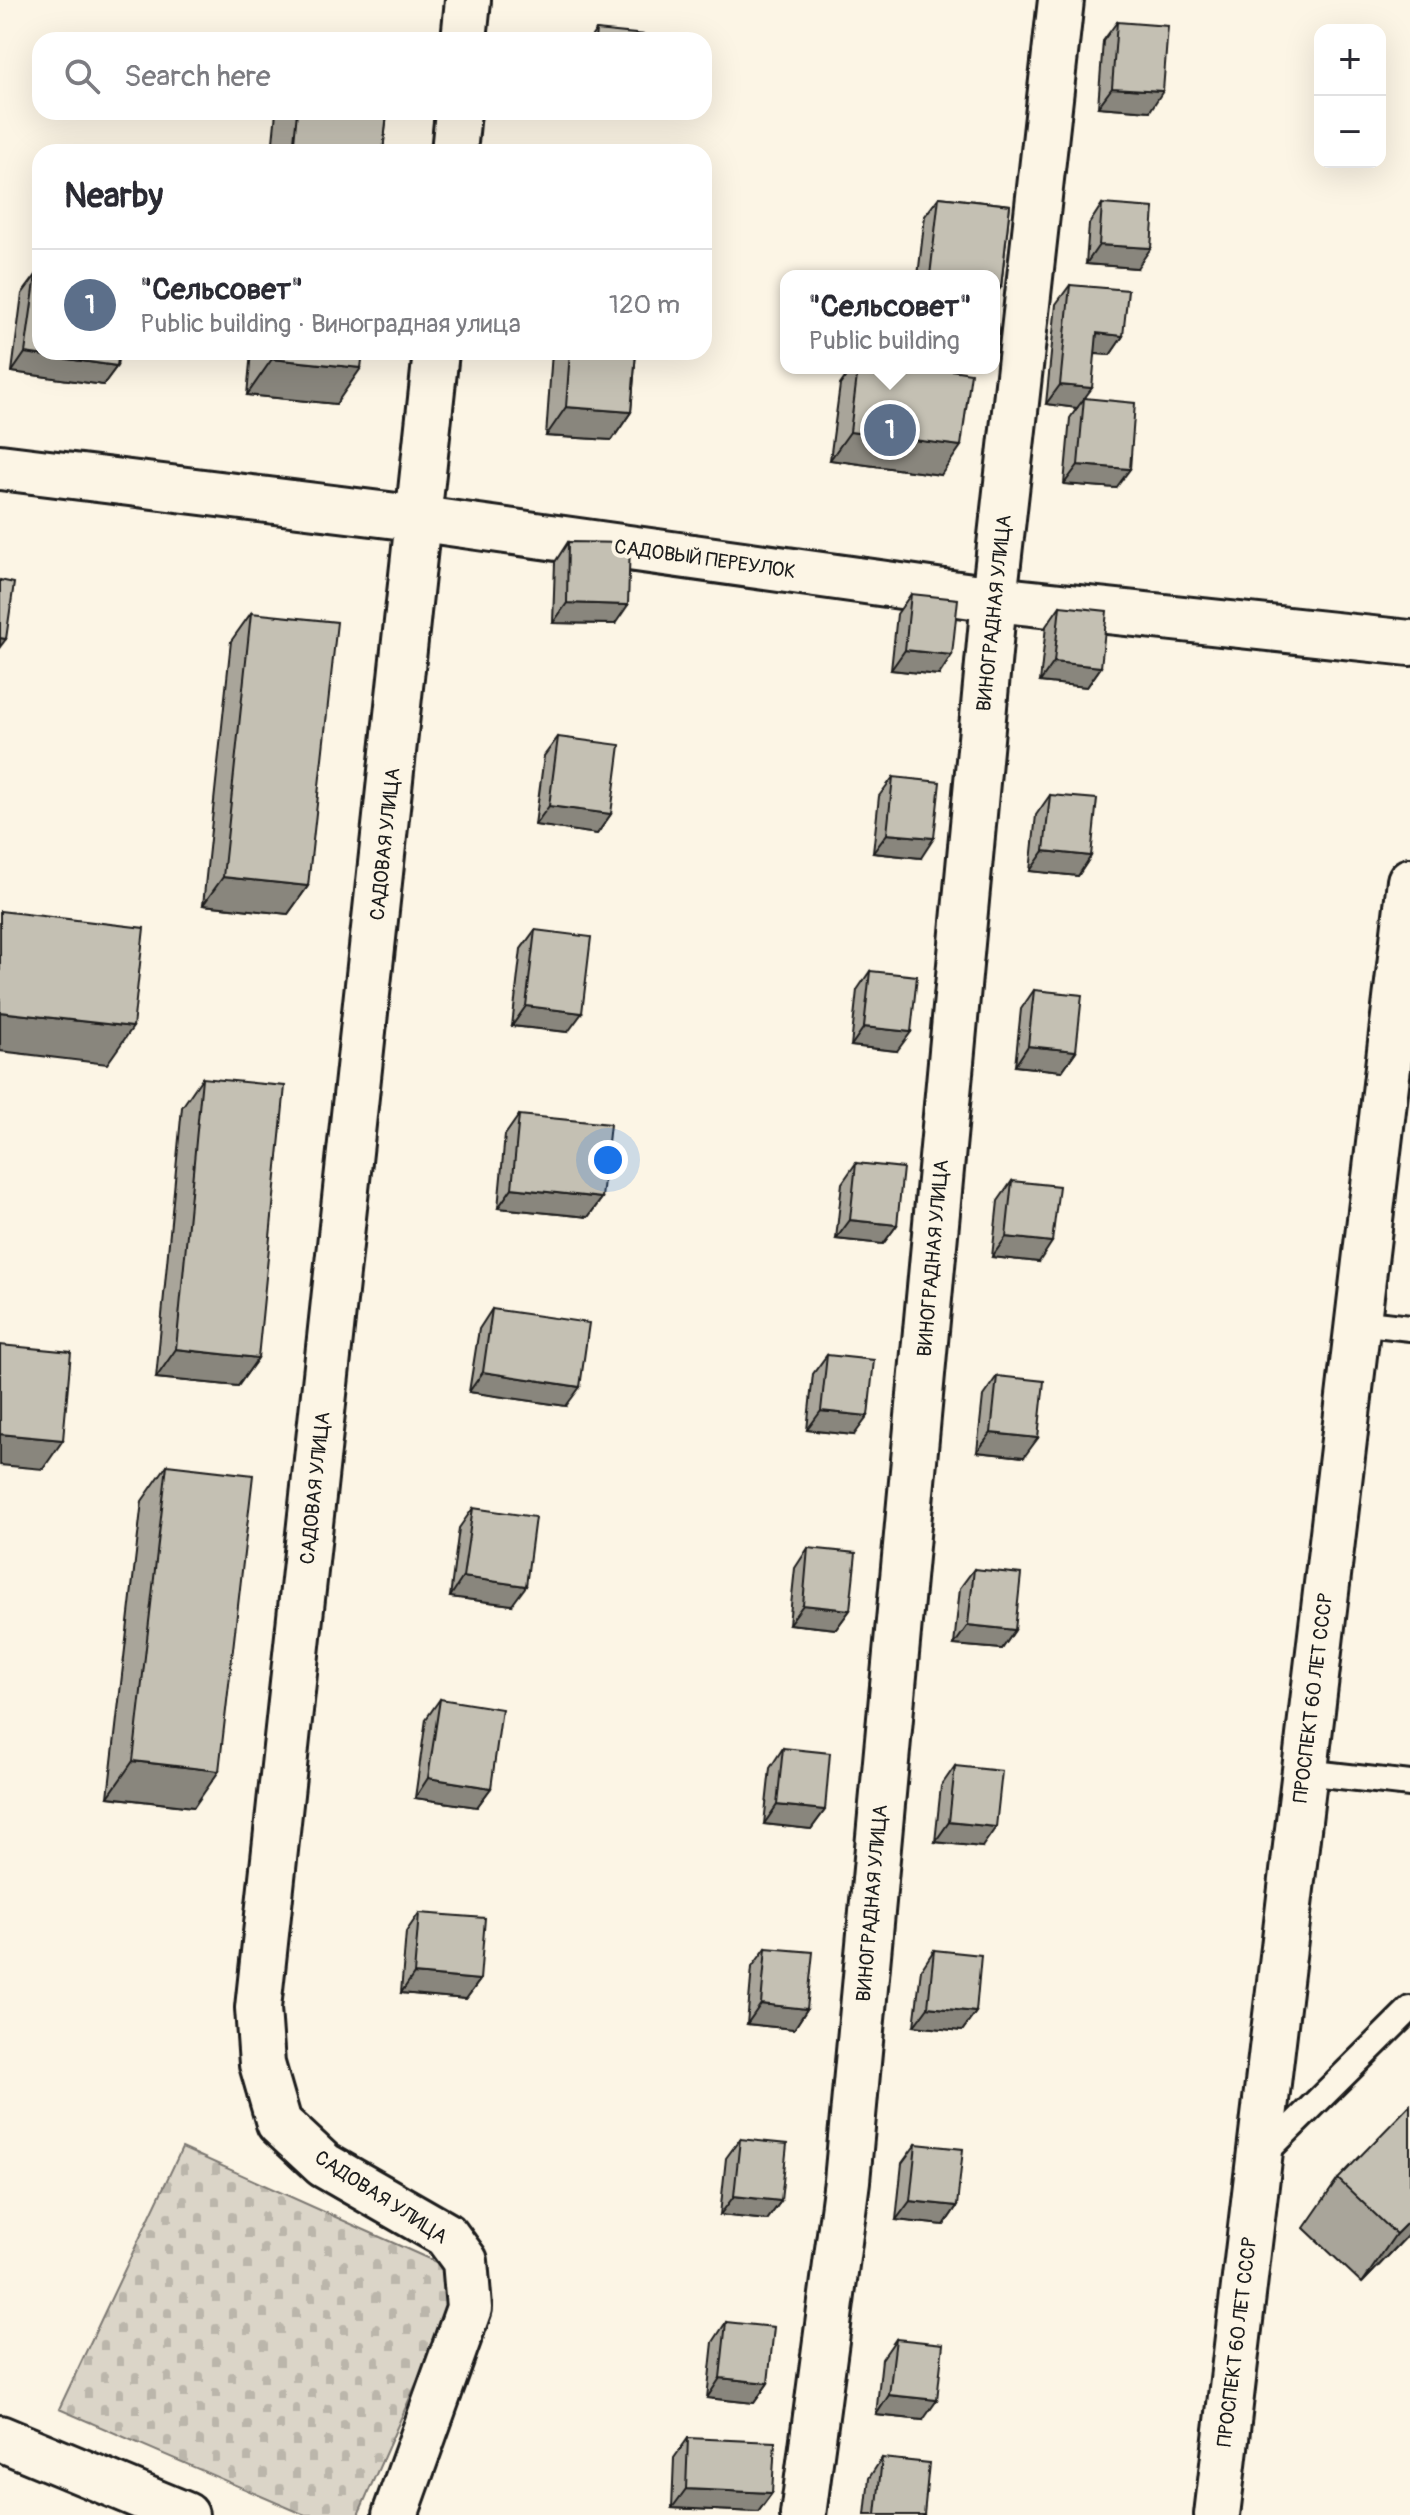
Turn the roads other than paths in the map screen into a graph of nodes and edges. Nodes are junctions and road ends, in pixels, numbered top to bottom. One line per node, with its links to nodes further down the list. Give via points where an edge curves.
1 (468, 0): 3 (street)
2 (1061, 0): 9 (street, ВИНОГРАДНАЯ УЛИЦА)
3 (465, 32)
4 (457, 120): 5 (street)
5 (455, 144)
6 (435, 360): 8 (street, САДОВАЯ УЛИЦА)
7 (0, 467): 8 (street, САДОВЫЙ ПЕРЕУЛОК)
8 (421, 519): 9 (street, САДОВЫЙ ПЕРЕУЛОК); 20 (street, САДОВАЯ УЛИЦА, via 258,2008 262,2064 279,2123 324,2165 446,2235 465,2261 469,2308)
9 (994, 599): 10 (street, САДОВЫЙ ПЕРЕУЛОК); 21 (street, ВИНОГРАДНАЯ УЛИЦА, via 847,2181)
10 (1410, 643)
11 (1410, 881): 12 (street, ПРОСПЕКТ 60 ЛЕТ СССР)
12 (1358, 1322): 13 (lane); 14 (street, ПРОСПЕКТ 60 ЛЕТ СССР)
13 (1410, 1328)
14 (1305, 1772): 15 (lane); 17 (street, ПРОСПЕКТ 60 ЛЕТ СССР)
15 (1410, 1784)
16 (1410, 2009): 17 (lane)
17 (1259, 2160): 22 (street, ПРОСПЕКТ 60 ЛЕТ СССР)
18 (0, 2438): 19 (street)
19 (186, 2515)
20 (395, 2515)
21 (803, 2515)
22 (1217, 2515)

